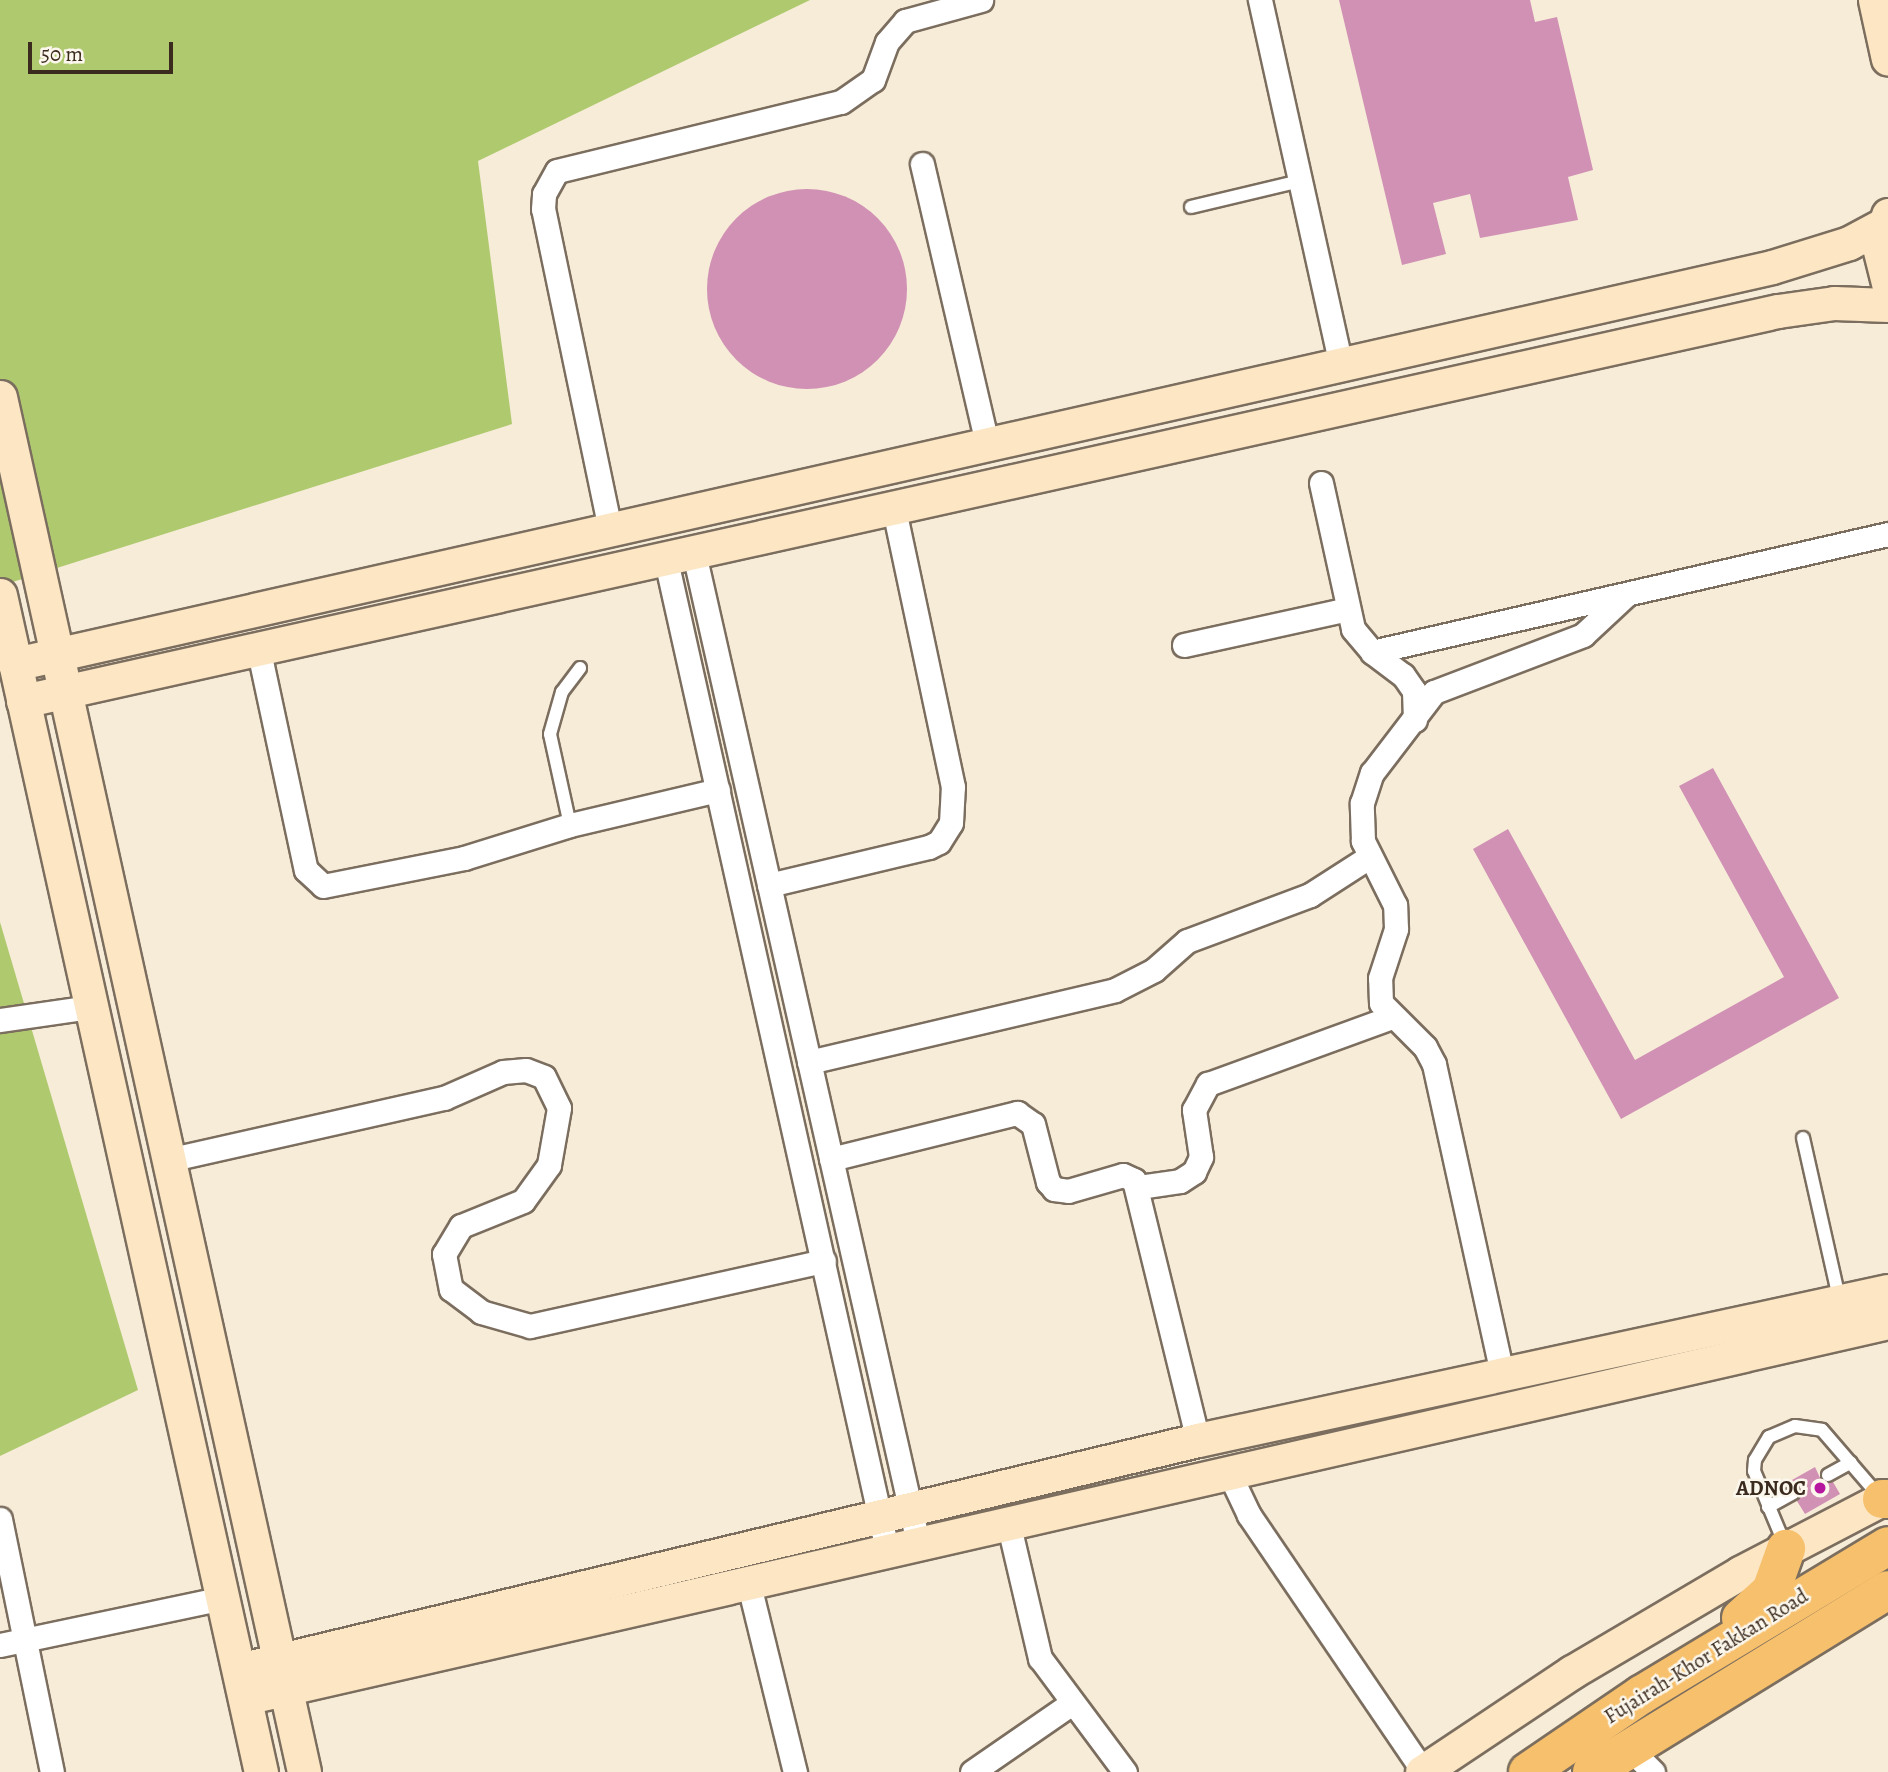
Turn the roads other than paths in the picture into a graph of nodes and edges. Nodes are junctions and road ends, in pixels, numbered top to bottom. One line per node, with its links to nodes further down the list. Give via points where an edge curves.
1 (981, 0): 21 (street, via 905,21 887,42 873,80 841,102 557,171 544,194 543,209)
2 (1260, 0): 7 (street)
3 (1875, 0): 4 (street); 5 (street)
4 (1888, 0)
5 (1888, 59)
6 (922, 164): 18 (street)
7 (1300, 181): 8 (lane); 13 (street)
8 (1191, 207)
9 (1886, 220): 10 (street, via 1879,247); 12 (street, via 1849,243 1772,267)
10 (1888, 284)
11 (1888, 305): 14 (street, via 1835,303 1778,311)
12 (1522, 324): 13 (street); 14 (street, via 1511,345)
13 (1341, 365): 15 (street)
14 (1511, 368): 17 (street)
15 (1309, 372): 17 (street, via 1316,392); 18 (street)
16 (0, 397): 31 (street)
17 (1308, 412): 20 (street)
18 (988, 447): 21 (street)
19 (1321, 483): 26 (street)
20 (893, 505): 23 (street); 42 (street, via 953,787 951,823 939,842 929,847)
21 (610, 529): 27 (street)
22 (1888, 534): 25 (street)
23 (679, 553): 29 (street); 34 (street); 35 (street)
24 (0, 595): 32 (street)
25 (1626, 595): 30 (street); 38 (street, via 1583,635 1446,683 1427,699)
26 (1348, 609): 28 (street); 30 (street, via 1360,642)
27 (224, 617): 29 (street, via 224,633); 31 (street)
28 (1184, 645)
29 (247, 650): 36 (street); 40 (street, via 306,870 316,883 338,886 464,858)
30 (1372, 652): 38 (street, via 1409,683)
31 (56, 656): 32 (street); 36 (street)
32 (15, 664): 37 (street)
33 (580, 668): 40 (lane, via 558,698 550,734)
34 (724, 689): 35 (street, via 710,685); 42 (street)
35 (696, 690): 39 (street)
36 (65, 691): 37 (street); 49 (street)
37 (11, 703): 43 (street)
38 (1415, 720): 41 (street, via 1368,783 1361,824)
39 (719, 790): 40 (street); 51 (street)
40 (570, 825)
41 (1369, 857): 44 (street, via 1395,905 1396,929 1379,993); 46 (street, via 1310,895 1187,940 1154,970 1115,990)
42 (769, 885): 46 (street)
43 (90, 1007): 45 (street); 73 (street)
44 (1392, 1017): 50 (street, via 1208,1084 1194,1110 1201,1157 1195,1172 1180,1181); 57 (street, via 1425,1047 1440,1083)
45 (0, 1020)
46 (809, 1062): 48 (street)
47 (1803, 1138): 53 (lane)
48 (831, 1159): 50 (street, via 1017,1113 1033,1124 1048,1182 1054,1189 1068,1191 1123,1175); 56 (street)
49 (167, 1160): 51 (street, via 444,1098 503,1072 526,1070 544,1077 559,1108 549,1166 523,1201 461,1226 444,1254 451,1289 481,1312 530,1326); 76 (street)
50 (1139, 1187): 58 (street)
51 (824, 1261): 55 (street)
52 (1888, 1291): 53 (street)
53 (1840, 1302): 57 (street)
54 (1888, 1322): 60 (street)
55 (839, 1328): 56 (street, via 850,1336); 65 (street)
56 (870, 1332): 65 (street)
57 (1503, 1378): 58 (street)
58 (1198, 1440): 65 (street)
59 (1851, 1462): 61 (lane); 63 (lane); 64 (lane, via 1822,1430 1811,1426 1795,1426 1769,1437 1755,1460 1754,1471)
60 (1230, 1475): 67 (street); 87 (street, via 1250,1515)
61 (1828, 1475)
62 (1793, 1493): 64 (lane)
63 (1886, 1498): 69 (street)
64 (1768, 1507): 69 (lane)
65 (895, 1514): 70 (street); 70 (street); 76 (street)
66 (0, 1519): 74 (street)
67 (1009, 1526): 70 (street); 79 (street, via 1036,1648)
68 (1888, 1546): 78 (highway, Fujairah-Khor Fakkan Road)
69 (1786, 1549): 78 (highway, via 1780,1572 1765,1597 1661,1672); 87 (street, via 1572,1672)
70 (904, 1550): 71 (street)
71 (749, 1585): 76 (street); 84 (street)
72 (1888, 1590): 80 (highway, Fujairah-Khor Fakkan Road)
73 (223, 1598): 74 (street); 77 (street)
74 (25, 1640): 75 (street); 81 (street)
75 (0, 1645)
76 (283, 1675): 77 (street); 83 (street)
77 (242, 1684): 82 (street)
78 (1641, 1695): 88 (highway, Fujairah-Khor Fakkan Road)
79 (1072, 1703): 85 (street); 86 (street)
80 (1641, 1760): 89 (highway, Fujairah-Khor Fakkan Road)
81 (52, 1772)
82 (261, 1772)
83 (304, 1772)
84 (795, 1772)
85 (972, 1772)
86 (1125, 1772)
87 (1423, 1772)
88 (1528, 1772)
89 (1592, 1772)

